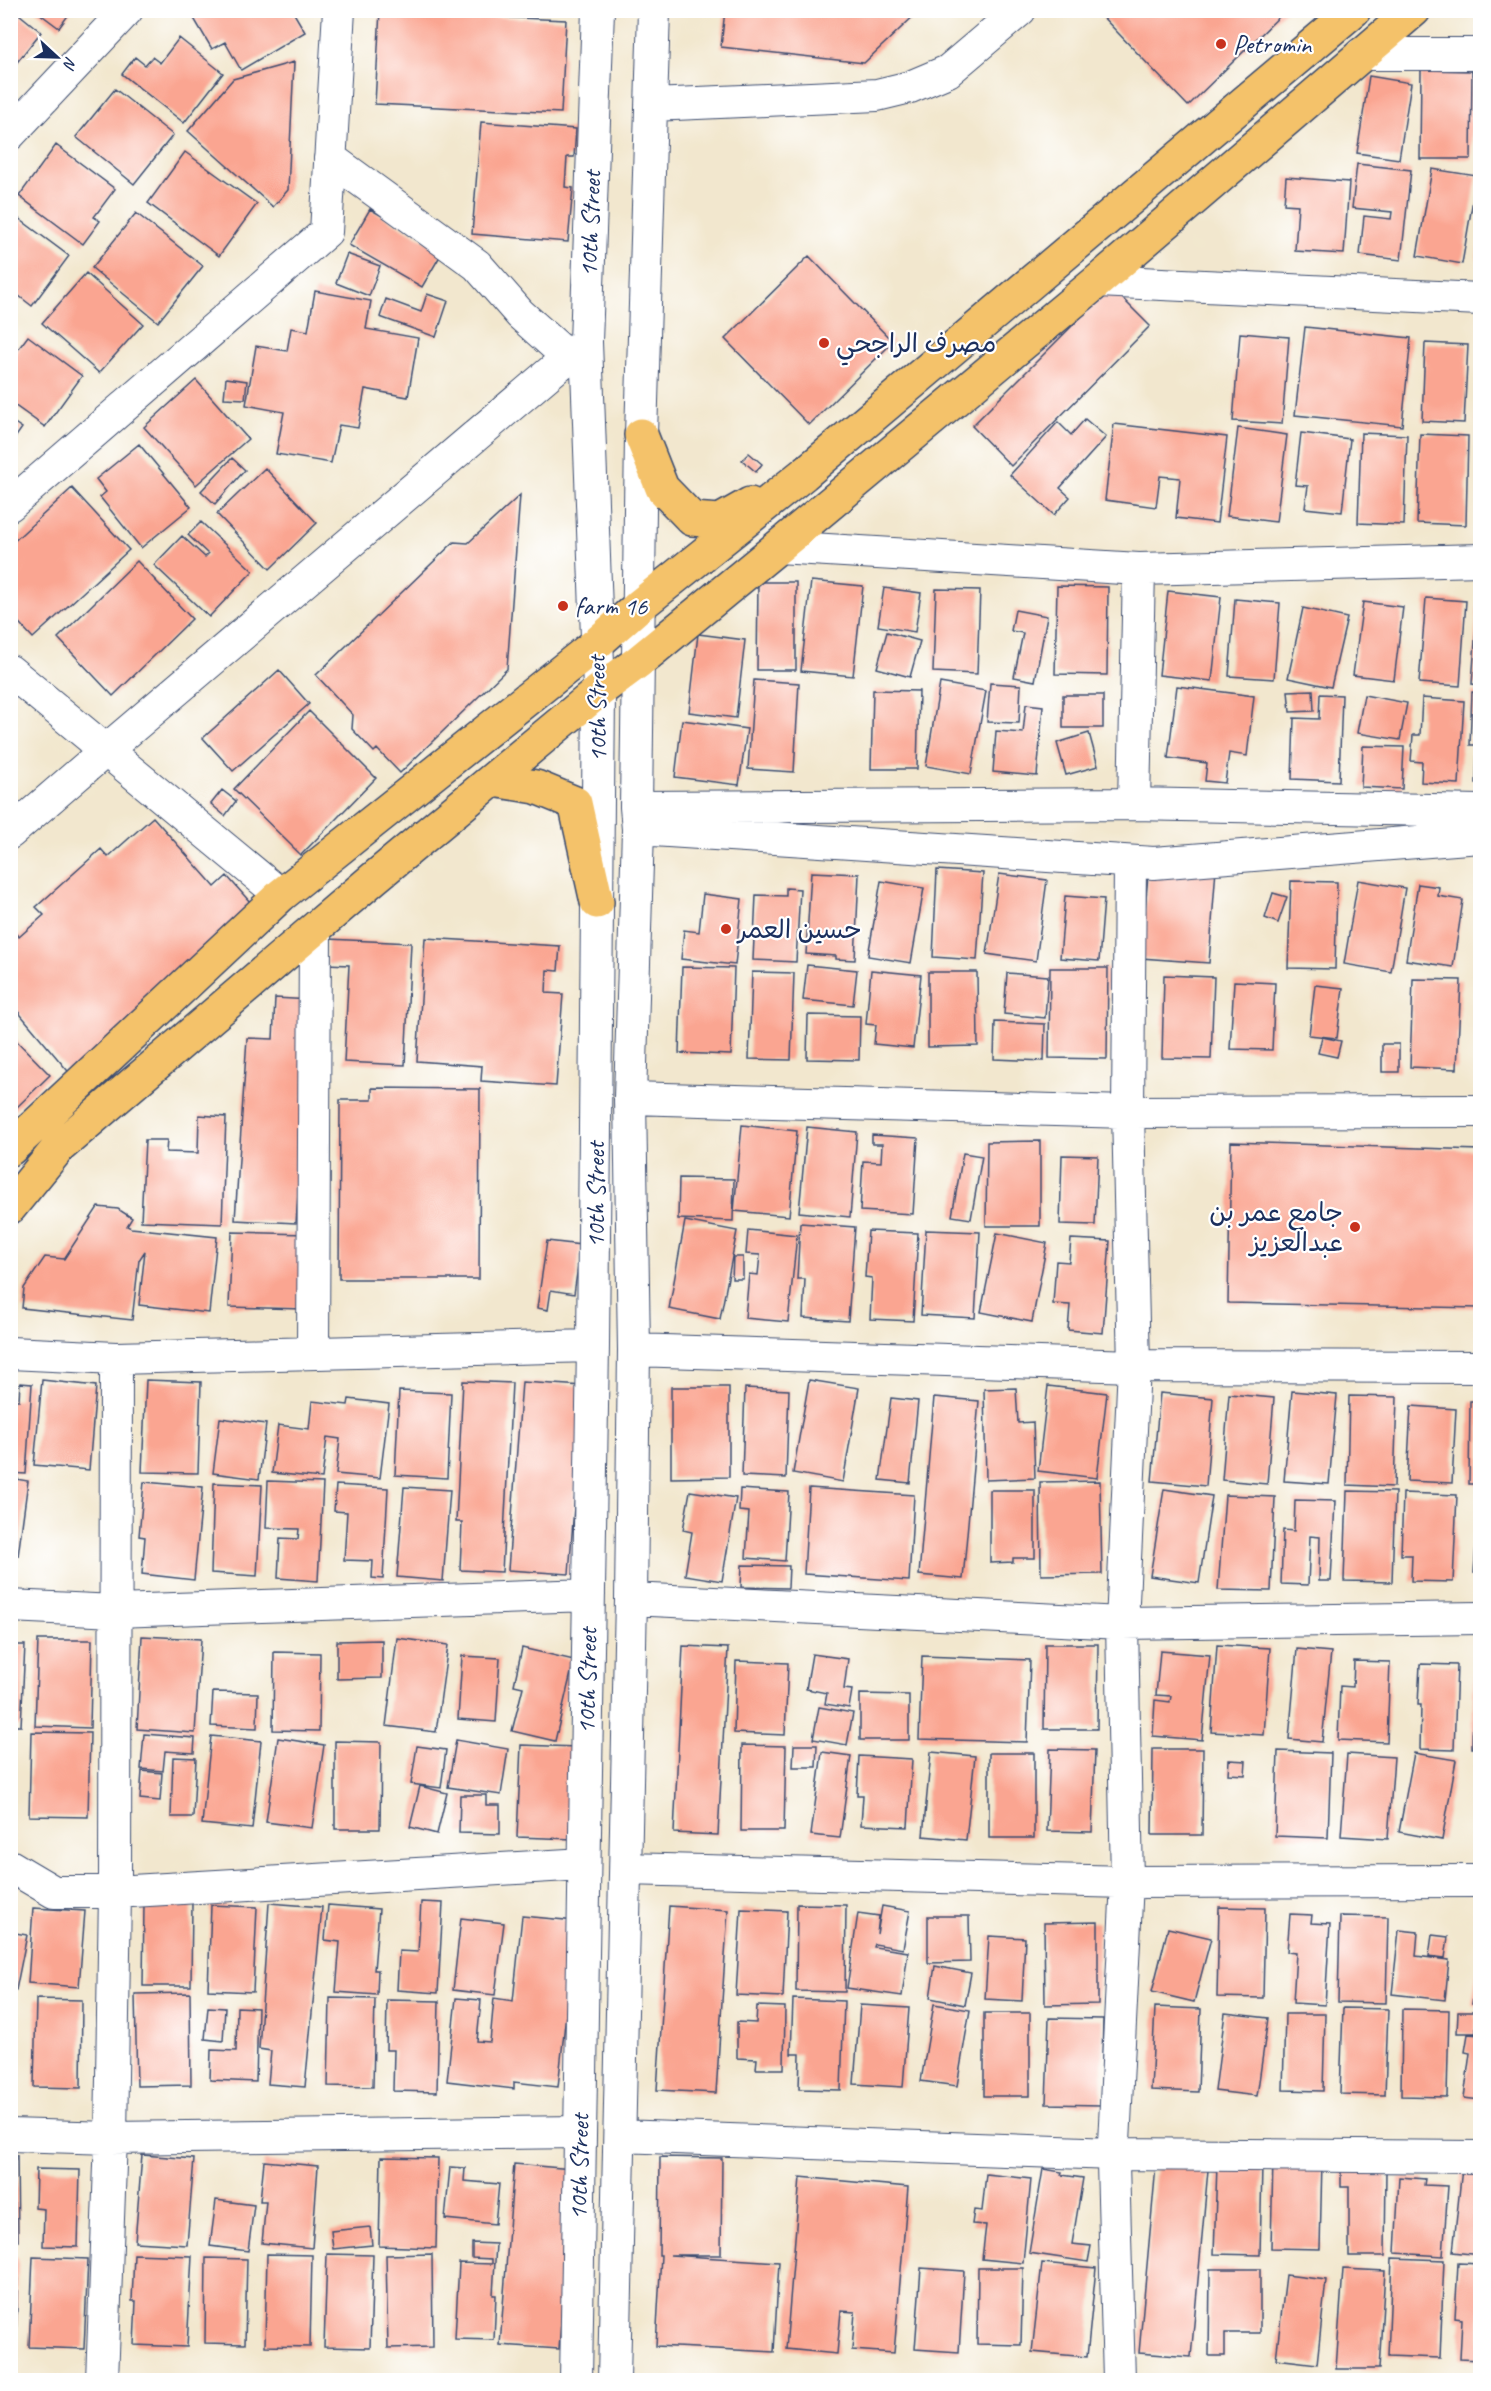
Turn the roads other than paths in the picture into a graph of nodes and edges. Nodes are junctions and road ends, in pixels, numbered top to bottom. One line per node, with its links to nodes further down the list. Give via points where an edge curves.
1 (127, 10): 11 (street)
2 (339, 10): 12 (street)
3 (598, 10): 15 (street, 10th Street)
4 (654, 10): 10 (street, 10th Street)
5 (1020, 10): 10 (street, via 948,71 910,87 877,95)
6 (1354, 10): 17 (main road)
7 (1414, 10): 8 (main road)
8 (1361, 54): 9 (street); 13 (main road)
9 (1480, 54)
10 (652, 105): 16 (street, 10th Street)
11 (10, 135)
12 (330, 158): 15 (street, via 477,265 520,314); 18 (street, via 326,232)
13 (1098, 281): 14 (street); 19 (main road)
14 (1480, 299)
15 (577, 350): 23 (street, 10th Street); 27 (street)
16 (641, 435): 17 (main road, via 662,488 692,519 720,521); 22 (street, 10th Street)
17 (804, 474): 22 (main road)
18 (10, 505)
19 (778, 547): 21 (street); 24 (main road)
20 (1480, 560): 21 (street)
21 (1139, 569): 29 (street)
22 (639, 606): 23 (main road); 24 (street, 10th Street)
23 (596, 644): 26 (street, 10th Street); 35 (main road)
24 (638, 662): 26 (main road); 31 (street, 10th Street)
25 (10, 671): 27 (street)
26 (599, 690): 28 (main road); 36 (street, 10th Street)
27 (105, 751): 32 (street); 35 (street)
28 (493, 780): 36 (main road, via 536,787 574,803); 37 (main road)
29 (1134, 804): 30 (street); 31 (street)
30 (1480, 811)
31 (637, 818): 34 (street); 38 (street, 10th Street)
32 (10, 834)
33 (1480, 837): 34 (street)
34 (1130, 862): 40 (street)
35 (281, 895): 41 (main road)
36 (597, 902): 43 (street, 10th Street)
37 (315, 929): 42 (main road, via 59,1147); 46 (street)
38 (630, 1098): 40 (street); 44 (street, 10th Street)
39 (1480, 1111): 40 (street)
40 (1128, 1112): 48 (street)
41 (10, 1149)
42 (10, 1207)
43 (593, 1346): 46 (street); 50 (street, 10th Street)
44 (634, 1350): 48 (street); 51 (street, 10th Street)
45 (10, 1353): 47 (street)
46 (313, 1353): 47 (street)
47 (116, 1358): 53 (street)
48 (1134, 1366): 49 (street); 55 (street)
49 (1480, 1367)
50 (589, 1595): 53 (street); 56 (street, 10th Street)
51 (632, 1599): 55 (street); 58 (street, 10th Street)
52 (10, 1606): 53 (street)
53 (115, 1611): 61 (street)
54 (1480, 1618): 55 (street)
55 (1122, 1623): 60 (street)
56 (584, 1864): 61 (street); 62 (street, 10th Street)
57 (10, 1866): 61 (street, via 54,1892)
58 (626, 1869): 60 (street); 64 (street, 10th Street)
59 (1480, 1881): 60 (street)
60 (1127, 1882): 66 (street)
61 (115, 1892): 65 (street)
62 (579, 2132): 65 (street); 69 (street, 10th Street)
63 (10, 2135): 65 (street)
64 (620, 2136): 66 (street); 70 (street, 10th Street)
65 (111, 2138): 68 (street)
66 (1113, 2154): 67 (street); 71 (street)
67 (1480, 2157)
68 (102, 2380)
69 (576, 2380)
70 (614, 2380)
71 (1119, 2380)

